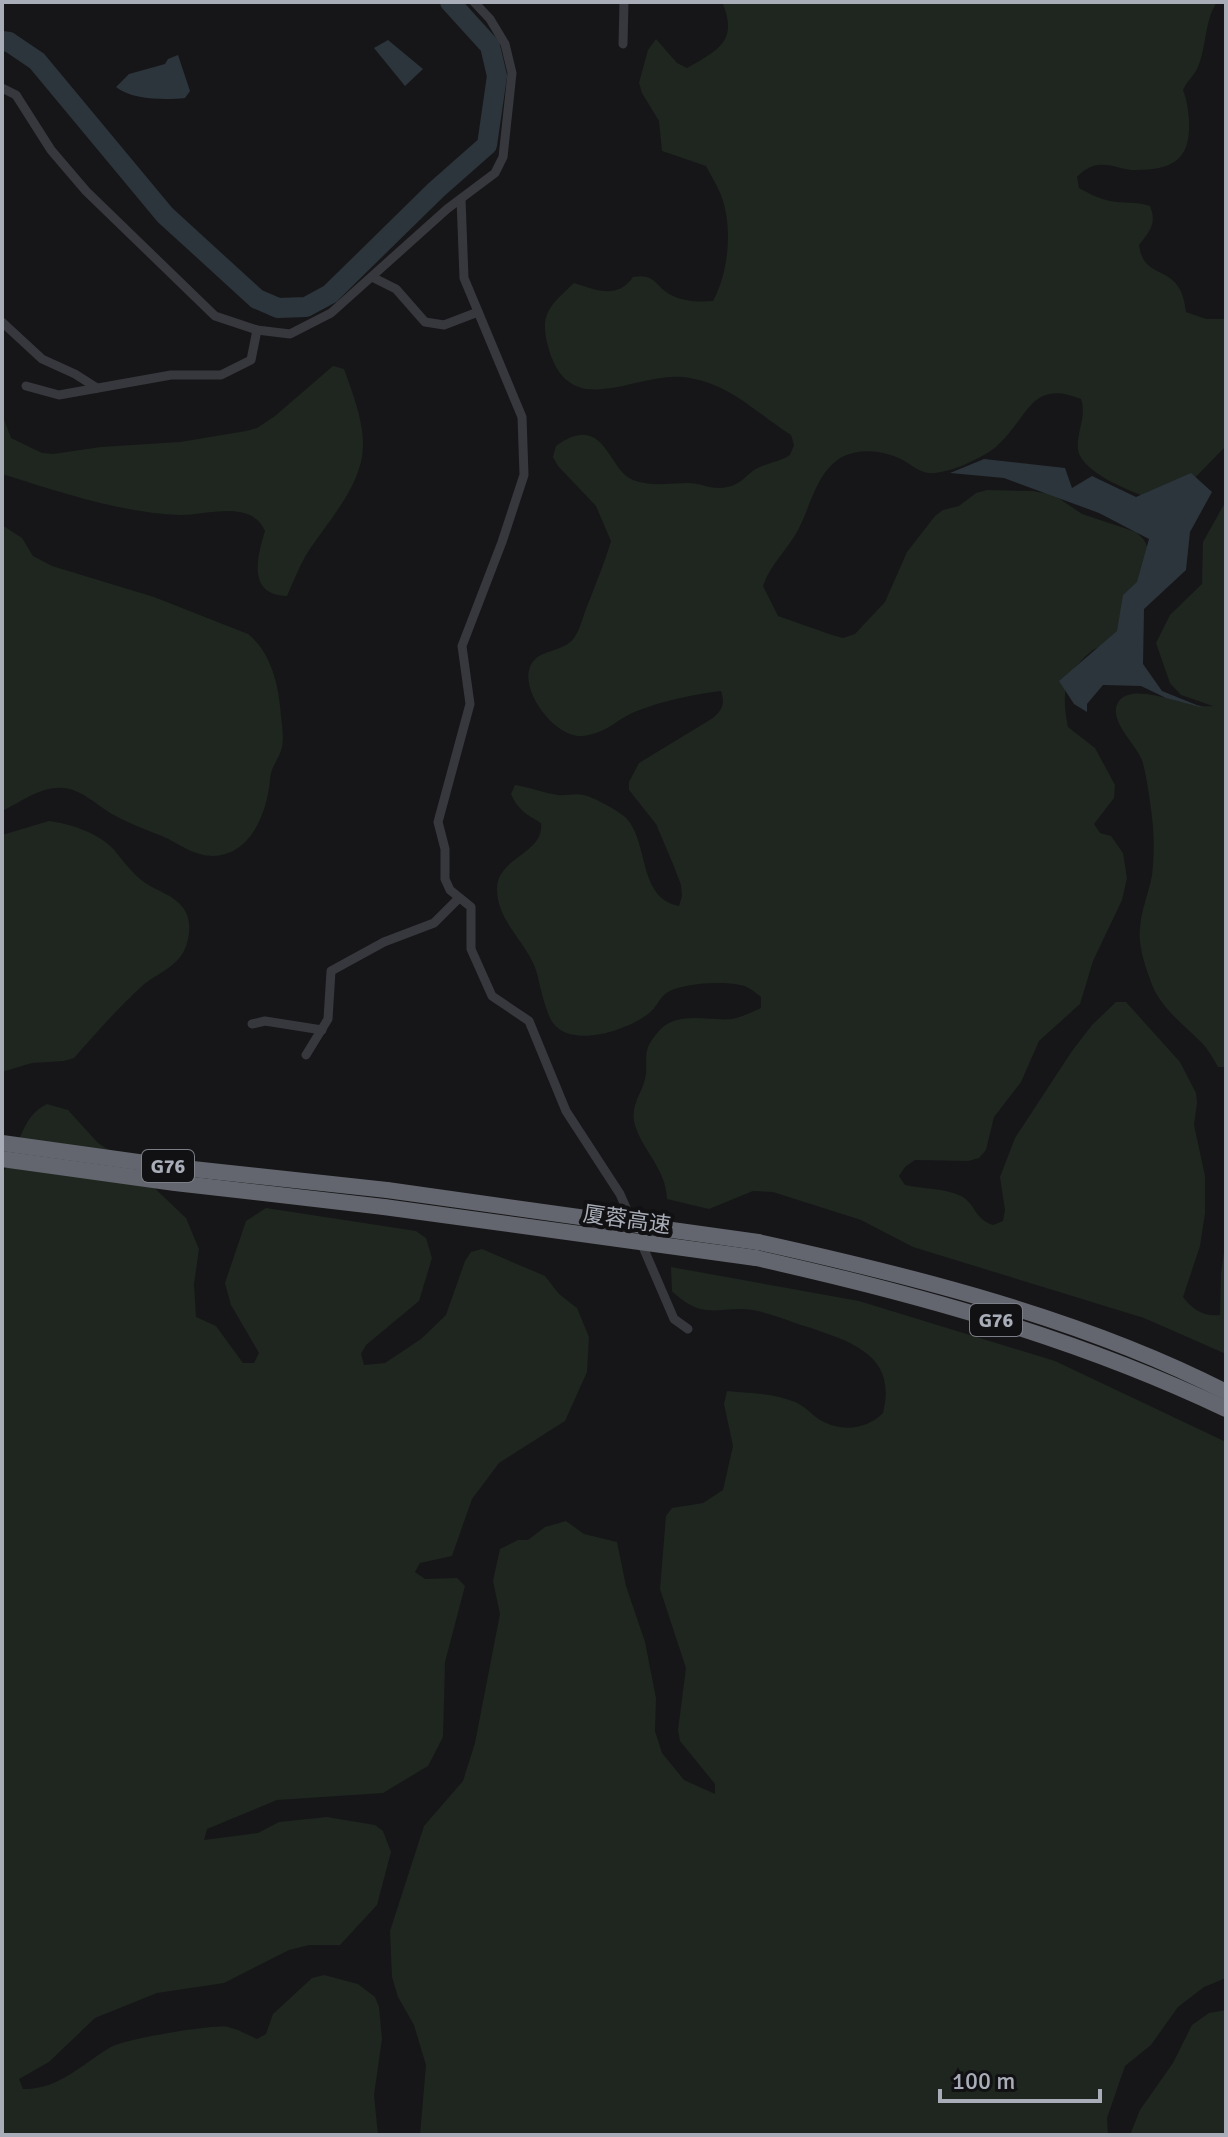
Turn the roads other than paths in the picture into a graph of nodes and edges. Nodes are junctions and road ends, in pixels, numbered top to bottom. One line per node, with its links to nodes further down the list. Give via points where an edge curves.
1 (474, 2): 5 (street, via 505,44 512,73 503,157 495,173)
2 (624, 2): 3 (street)
3 (623, 44)
4 (2, 88): 9 (street, via 16,95 51,150 131,237 215,316)
5 (461, 199): 6 (street); 7 (street, via 464,278)
6 (372, 277): 7 (street, via 396,289 425,322 444,325); 9 (street, via 331,313 290,334)
7 (478, 312): 12 (street, via 522,417 524,475 462,646 470,704 438,822 445,879)
8 (2, 322): 11 (street, via 42,359)
9 (257, 330): 11 (street, via 251,360 221,375 171,375)
10 (26, 386): 11 (street, via 59,395)
11 (97, 388)
12 (459, 898): 14 (street, via 434,923 331,971 328,1019); 20 (street, via 471,907 471,949 492,996 529,1021 566,1111 620,1194 674,1319)
13 (252, 1024): 14 (street, via 265,1021)
14 (322, 1030): 15 (street)
15 (306, 1055)
16 (2, 1143): 18 (highway, 厦蓉高速 / G76, via 335,1182)
17 (2, 1159): 18 (highway, 厦蓉高速 / G76, via 333,1200)
18 (386, 1198): 19 (highway, 厦蓉高速 / G76, bridge)
19 (757, 1250): 21 (highway, 厦蓉高速 / G76, via 911,1277 1014,1308 1114,1343); 22 (highway, 厦蓉高速 / G76, via 1007,1323)
20 (688, 1329)
21 (1226, 1392)
22 (1226, 1409)

